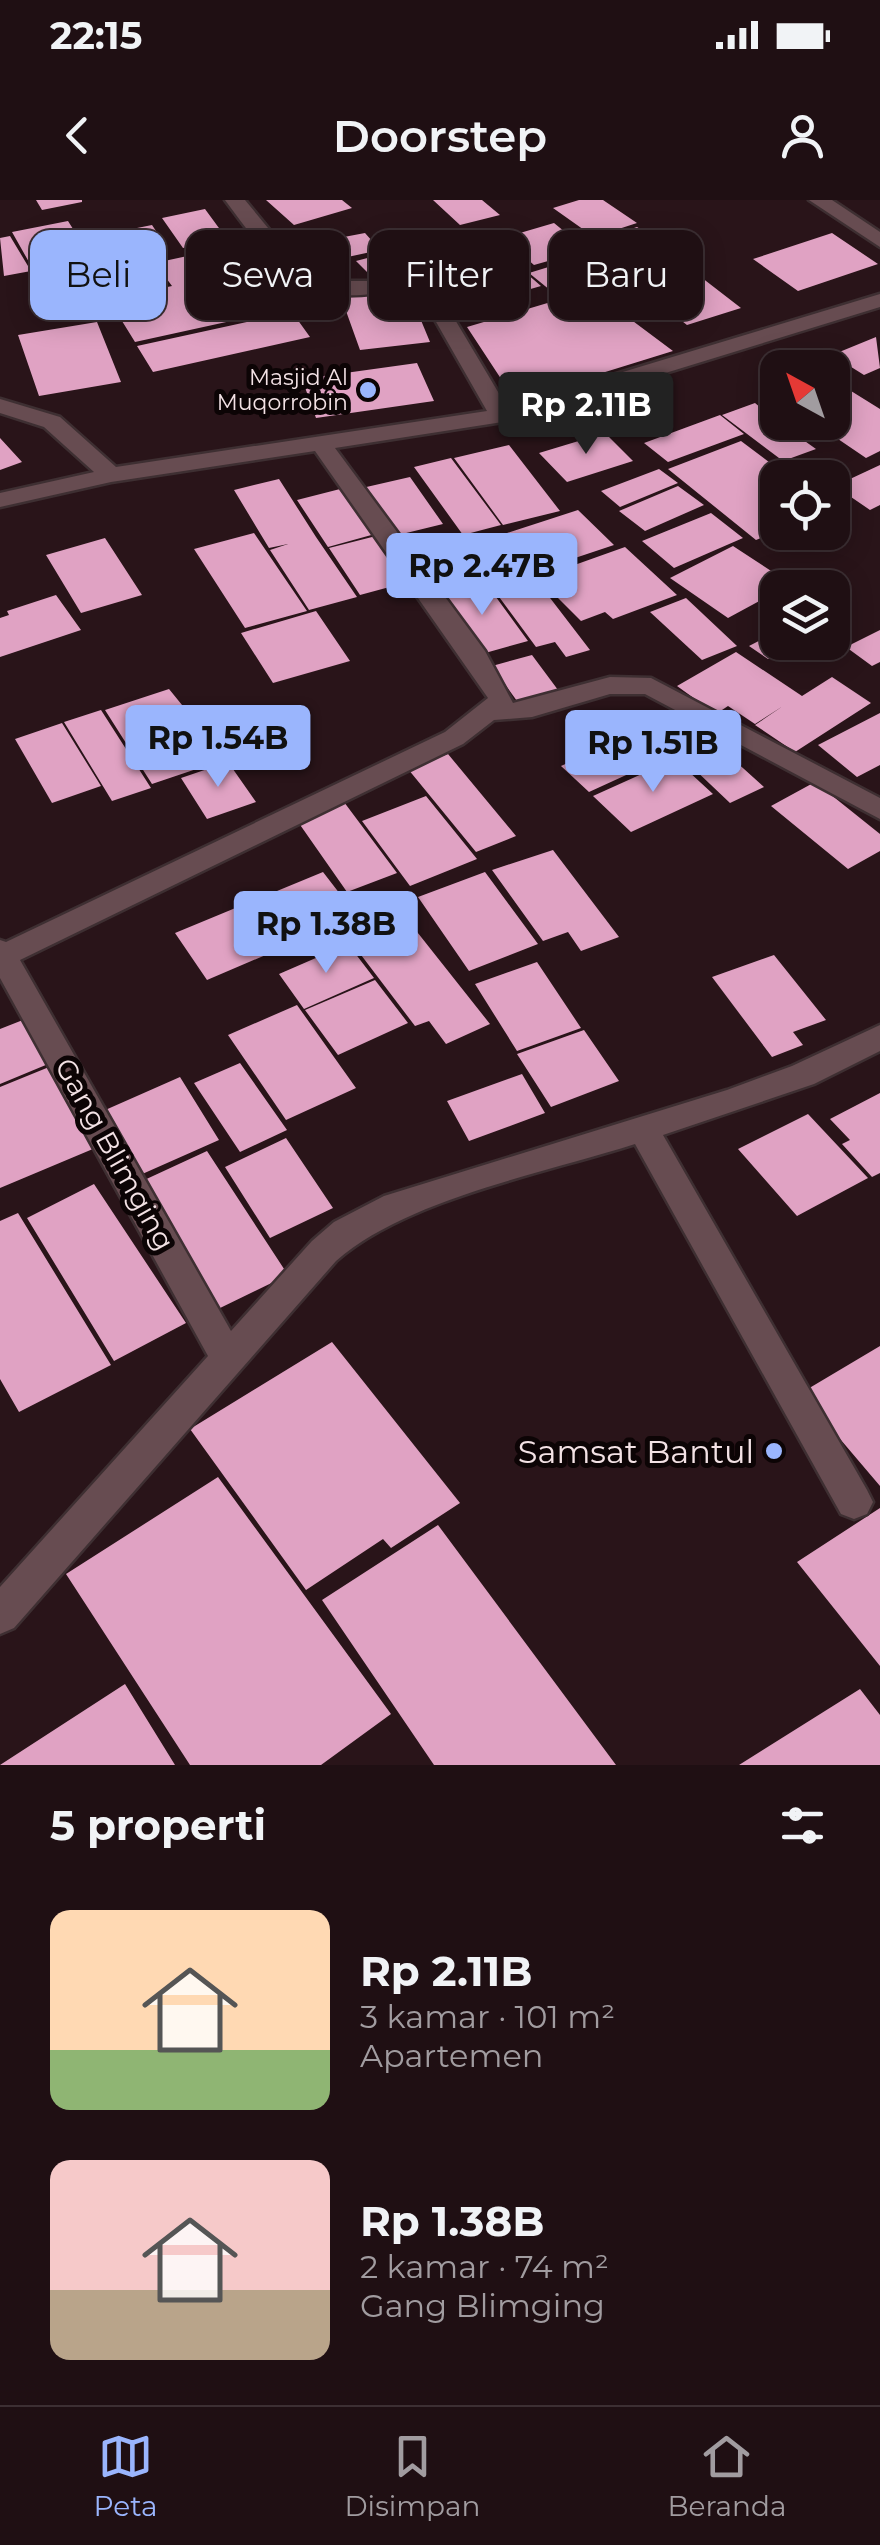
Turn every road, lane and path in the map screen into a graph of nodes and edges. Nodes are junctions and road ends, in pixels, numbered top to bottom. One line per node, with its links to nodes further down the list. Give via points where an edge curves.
1 (235, 200): 6 (street, via 280,254 317,283 340,289 417,285)
2 (818, 200): 3 (street)
3 (880, 240)
4 (880, 300): 6 (street)
5 (0, 406): 8 (street, via 52,422)
6 (501, 416): 7 (street)
7 (321, 444): 8 (street); 10 (street, via 500,690 502,700)
8 (111, 475): 9 (street)
9 (0, 500)
10 (492, 711): 11 (street, via 523,712 608,684 651,686); 12 (street, via 454,738)
11 (880, 810)
12 (2, 953): 15 (street, Gang Blimging)
13 (880, 1037): 14 (street, via 803,1075)
14 (644, 1129): 15 (street, via 396,1206 357,1225 324,1251); 16 (street)
15 (228, 1359): 17 (street)
16 (854, 1502)
17 (0, 1615)

